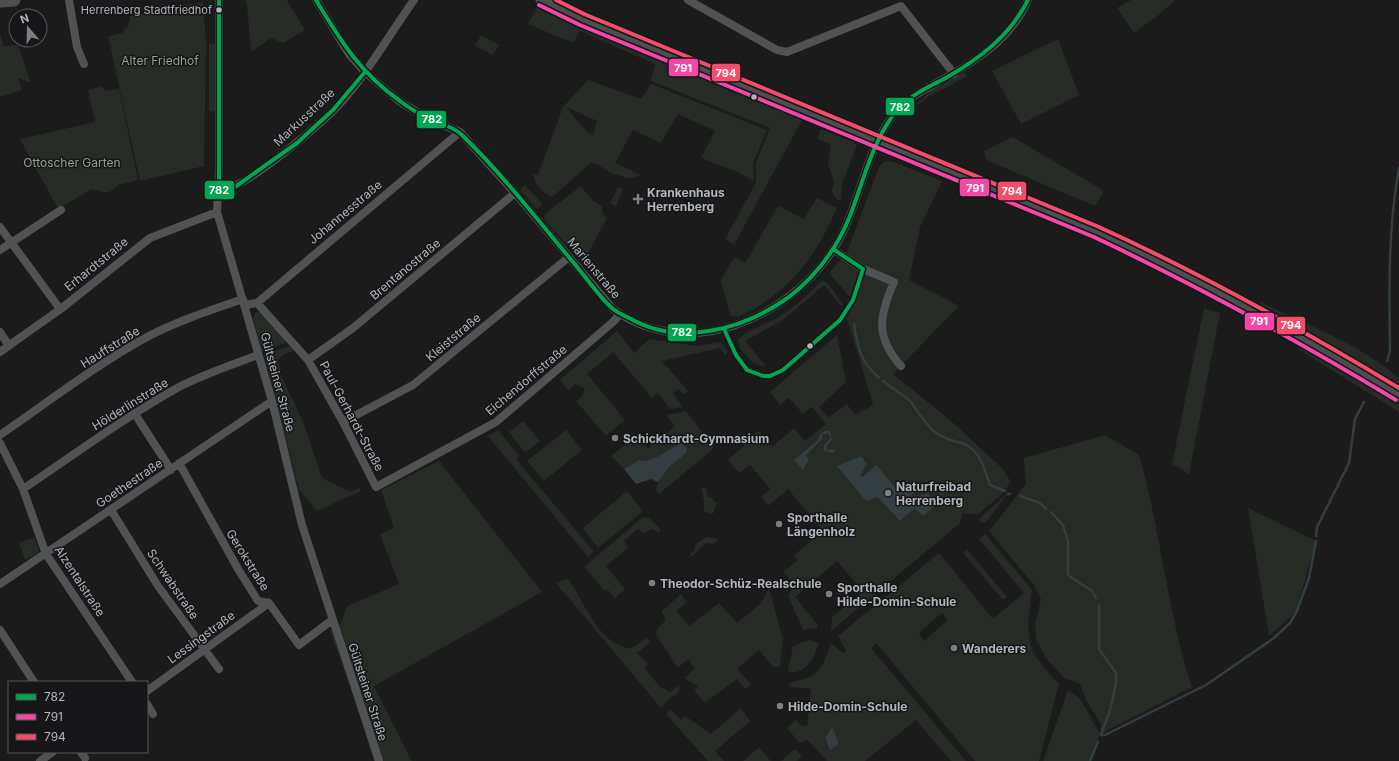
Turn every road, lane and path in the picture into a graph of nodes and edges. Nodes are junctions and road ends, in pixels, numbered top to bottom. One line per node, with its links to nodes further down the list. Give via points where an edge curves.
1 (14, 0): 9 (main road)
2 (69, 0): 10 (street, via 77,47)
3 (219, 0): 15 (street, Gültsteiner Straße)
4 (316, 0): 11 (street, Marienstraße, via 348,54)
5 (414, 0): 11 (street, Markusstraße)
6 (542, 0): 14 (main road)
7 (688, 0): 12 (street, via 777,50 787,52 901,6)
8 (1028, 0): 12 (street, Marienstraße, via 1023,12 989,51)
9 (0, 1)
10 (84, 64)
11 (365, 72): 13 (street, Marienstraße, via 399,101 425,117); 15 (street, Markusstraße, via 334,110 297,144 241,184)
12 (954, 74): 14 (street, Marienstraße, via 913,97 897,110)
13 (460, 132): 16 (street, Marienstraße); 25 (street, Johannesstraße)
14 (876, 142): 22 (street, Marienstraße, via 851,211); 34 (main road, via 1096,232 1179,270 1285,327)
15 (219, 190): 18 (street, Gültsteiner Straße)
16 (515, 193): 23 (street, Marienstraße); 32 (street, Brentanostraße, via 354,328)
17 (61, 210): 20 (street)
18 (216, 212): 24 (street, Gültsteiner Straße); 26 (street, Erhardtstraße, via 150,238)
19 (0, 227): 20 (street)
20 (11, 243): 21 (street); 26 (street)
21 (0, 250)
22 (833, 250): 27 (street, Marienstraße, via 816,271 779,304 746,322 724,329 693,334 664,332); 33 (street, via 864,269 894,282 882,311 882,328 889,349)
23 (569, 257): 27 (street, Marienstraße, via 608,304); 37 (street, Kleiststraße, via 413,386)
24 (244, 302): 25 (street); 31 (street, Gültsteiner Straße); 38 (street, Hauffstraße, via 184,320 124,350)
25 (257, 303): 32 (street, Paul-Gerhardt-Straße)
26 (60, 308): 29 (street, Erhardtstraße)
27 (620, 314): 42 (street, Eichendorffstraße, via 496,422)
28 (0, 332): 29 (street)
29 (9, 346): 30 (street, Erhardtstraße)
30 (0, 352)
31 (258, 355): 35 (street, Gültsteiner Straße); 36 (street, Hölderlinstraße, via 180,387)
32 (308, 360): 37 (street, Paul-Gerhardt-Straße)
33 (901, 366)
34 (1399, 395)
35 (272, 402): 40 (street, Goethestraße); 48 (street, Gültsteiner Straße, via 302,525)
36 (135, 414): 41 (street); 43 (street, Hölderlinstraße)
37 (343, 422): 42 (street, Paul-Gerhardt-Straße)
38 (0, 435)
39 (0, 443): 43 (street, Alzentalstraße)
40 (179, 464): 41 (street, Goethestraße); 47 (street, Gerokstraße, via 258,601)
41 (170, 470): 44 (street, Goethestraße)
42 (376, 487)
43 (23, 489): 45 (street, Alzentalstraße)
44 (111, 510): 45 (street, Goethestraße); 50 (street, Schwabstraße, via 158,586)
45 (46, 554): 46 (street, Goethestraße); 53 (street, Alzentalstraße)
46 (0, 584)
47 (269, 603): 48 (street, Gerokstraße, via 299,644); 50 (street, Lessingstraße)
48 (332, 620): 59 (street, Gültsteiner Straße)
49 (0, 630): 52 (street)
50 (205, 650): 51 (street, Schwabstraße); 54 (street, Lessingstraße)
51 (219, 669)
52 (33, 681)
53 (131, 681)
54 (148, 690)
55 (148, 705): 56 (street)
56 (154, 714)
57 (52, 753): 58 (street)
58 (40, 761)
59 (379, 761)

